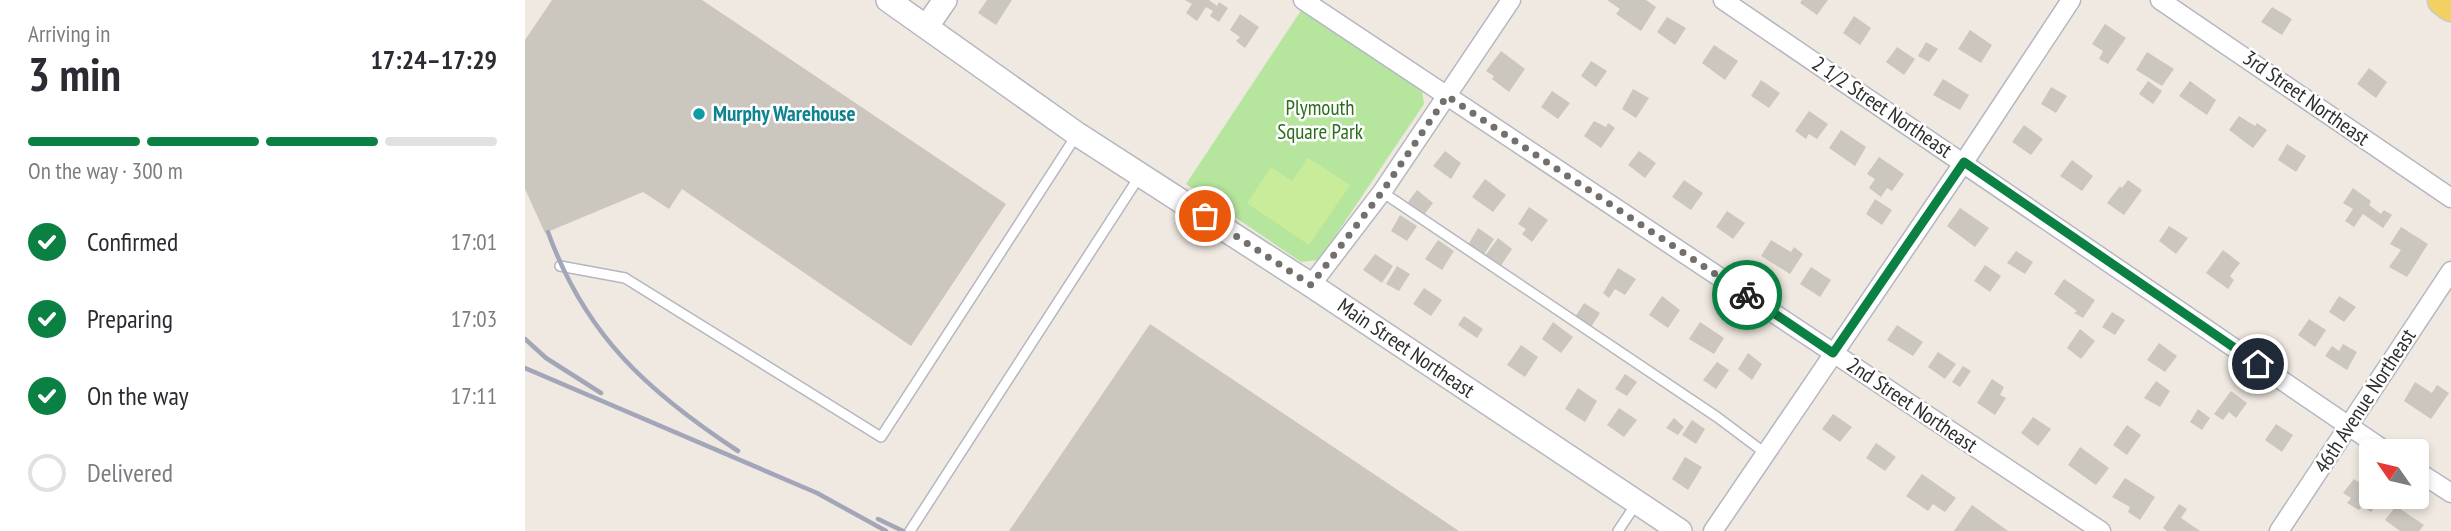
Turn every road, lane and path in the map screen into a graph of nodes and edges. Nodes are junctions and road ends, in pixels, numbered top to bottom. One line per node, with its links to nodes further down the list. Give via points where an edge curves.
1 (888, 0): 10 (street, Main Street Northeast)
2 (945, 0): 10 (street)
3 (1303, 0): 11 (street, 2nd Street Northeast)
4 (1511, 0): 11 (street)
5 (1723, 0): 13 (street, 2 1/2 Street Northeast)
6 (2071, 0): 13 (street)
7 (2160, 0): 16 (street, 3rd Street Northeast)
8 (2443, 0): 9 (main road)
9 (2451, 6)
10 (927, 26): 12 (street, Main Street Northeast)
11 (1447, 96): 15 (street); 20 (street, 2nd Street Northeast)
12 (1077, 134): 14 (street, Main Street Northeast); 17 (lane, via 881,437 625,278)
13 (1964, 162): 20 (street); 21 (street, 2 1/2 Street Northeast)
14 (1141, 175): 19 (street, Main Street Northeast); 27 (lane)
15 (1382, 192): 19 (street); 23 (lane)
16 (2451, 198)
17 (560, 266)
18 (2451, 271): 21 (street, 46th Avenue Northeast)
19 (1311, 285): 26 (street, Main Street Northeast)
20 (1833, 353): 23 (street); 31 (street, 2nd Street Northeast)
21 (2348, 426): 22 (street, 2 1/2 Street Northeast); 32 (street, 46th Avenue Northeast)
22 (2368, 439)
23 (1765, 453): 30 (street)
24 (2429, 479): 25 (street)
25 (2451, 493)
26 (1637, 502): 28 (lane); 29 (street, Main Street Northeast)
27 (910, 531)
28 (1618, 531)
29 (1680, 531)
30 (1713, 531)
31 (2101, 531)
32 (2279, 531)

